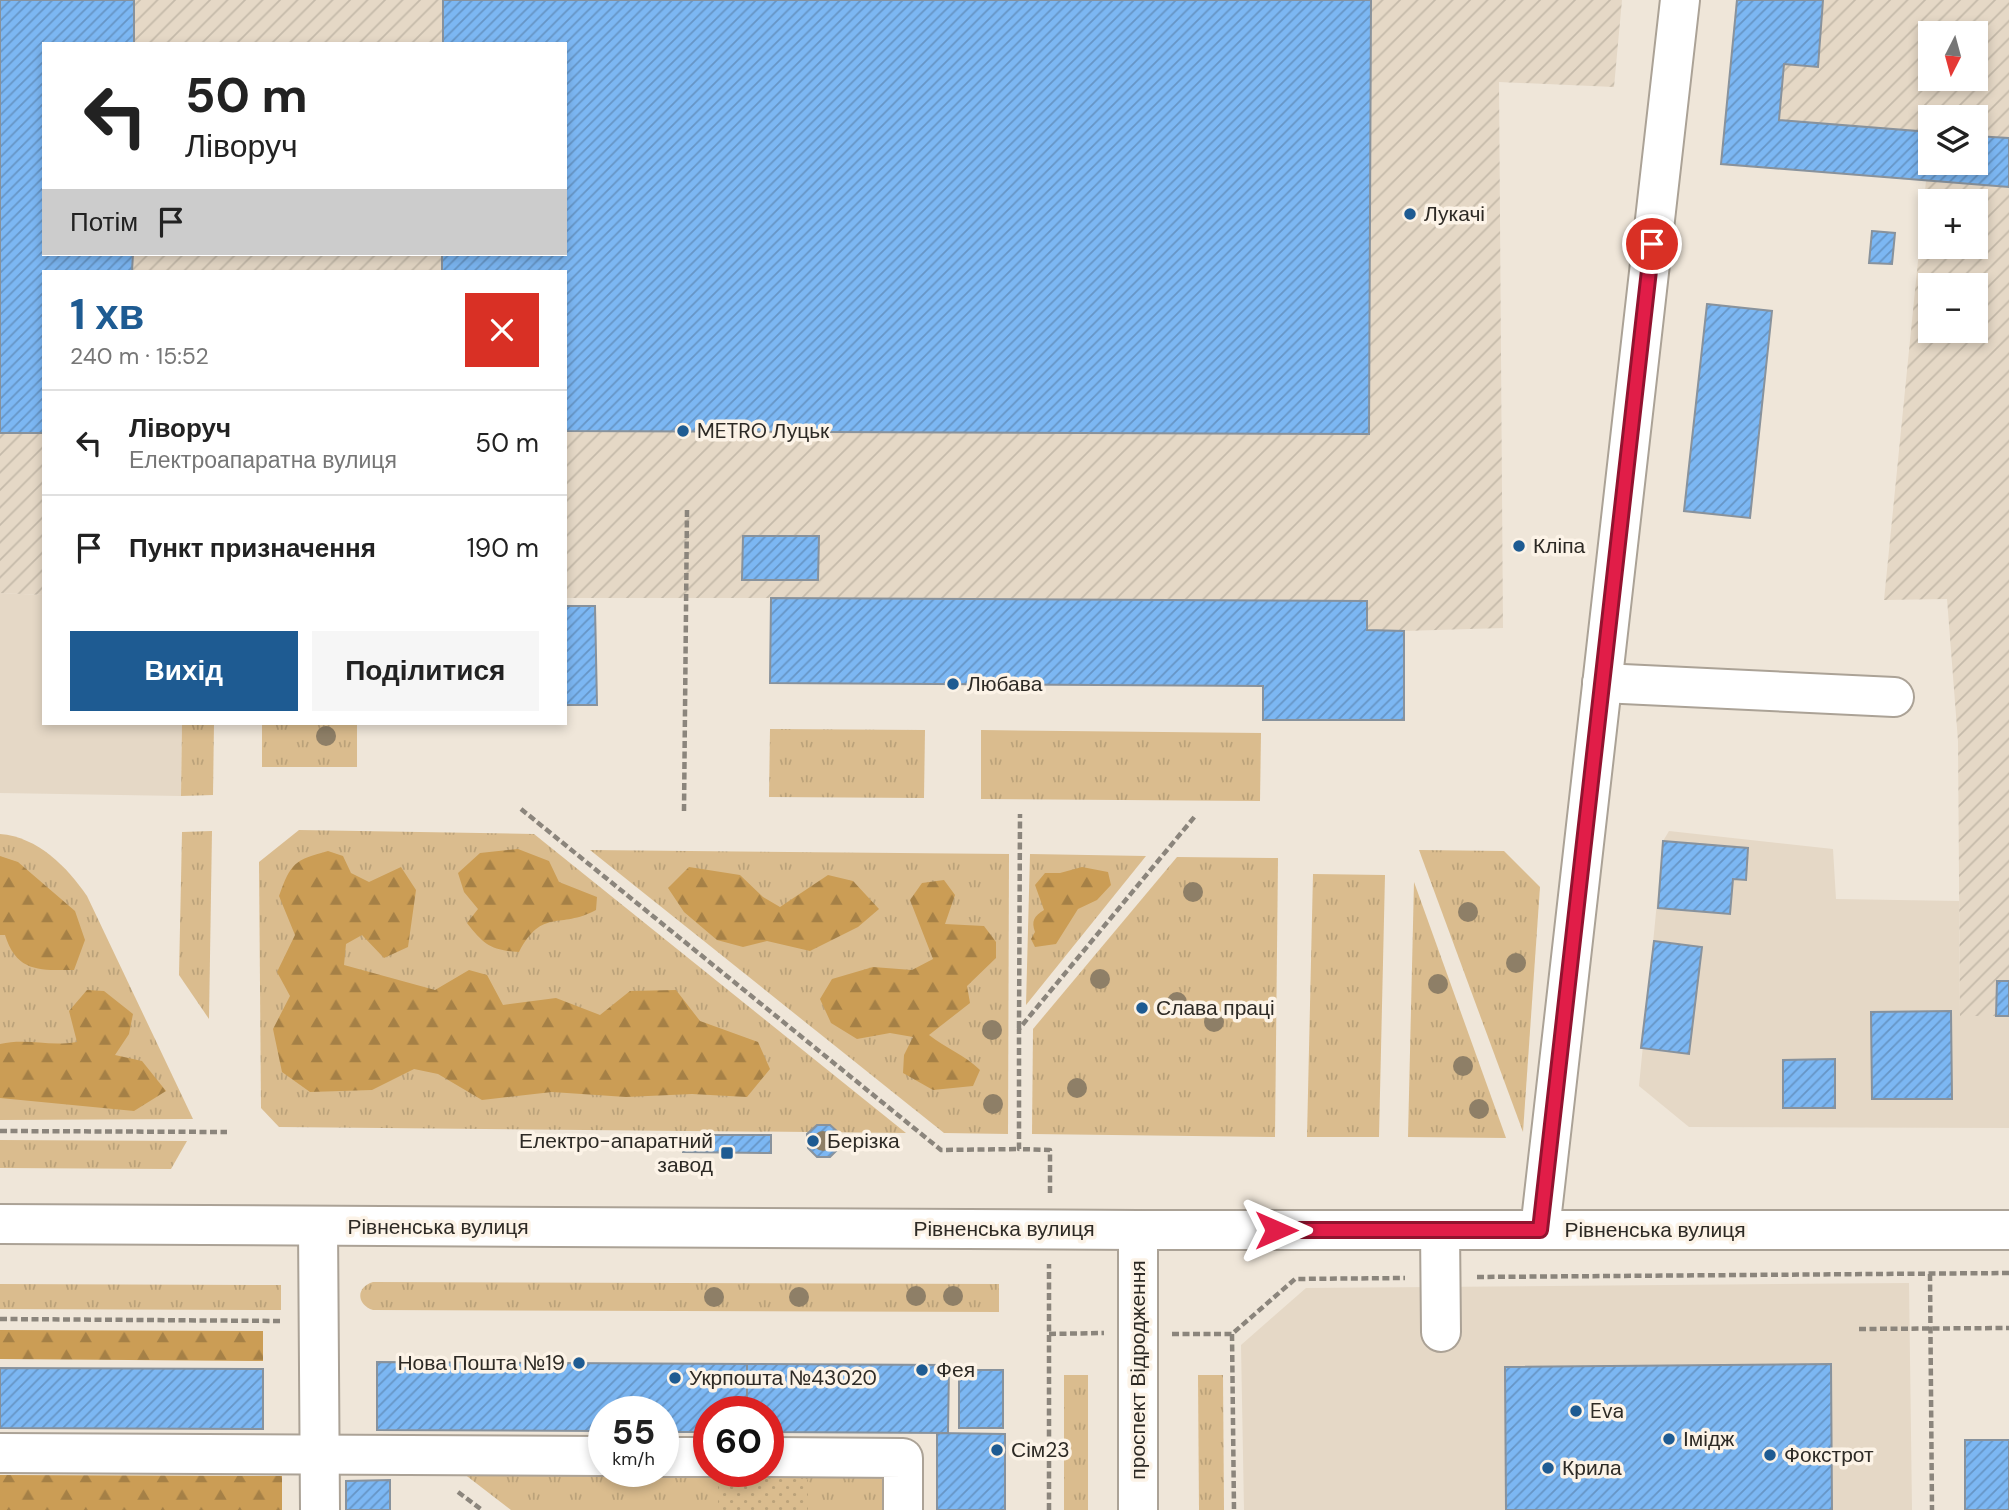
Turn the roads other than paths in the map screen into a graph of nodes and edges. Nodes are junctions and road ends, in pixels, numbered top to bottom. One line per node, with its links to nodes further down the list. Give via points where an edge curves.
1 (1680, 0): 2 (main road)
2 (1602, 683): 3 (main road); 8 (main road)
3 (1894, 697)
4 (0, 1224): 5 (main road, Рівненська вулиця)
5 (318, 1226): 6 (main road, Рівненська вулиця); 12 (main road)
6 (1138, 1230): 7 (main road, Рівненська вулиця); 17 (main road, проспект Відродження)
7 (1440, 1230): 8 (main road, Рівненська вулиця); 10 (main road)
8 (1540, 1230): 9 (main road, Рівненська вулиця)
9 (2009, 1230)
10 (1441, 1332)
11 (0, 1453): 12 (main road)
12 (320, 1455): 13 (main road); 15 (main road)
13 (588, 1456)
14 (784, 1457): 16 (main road, via 903,1458)
15 (320, 1510)
16 (902, 1510)
17 (1138, 1510)

